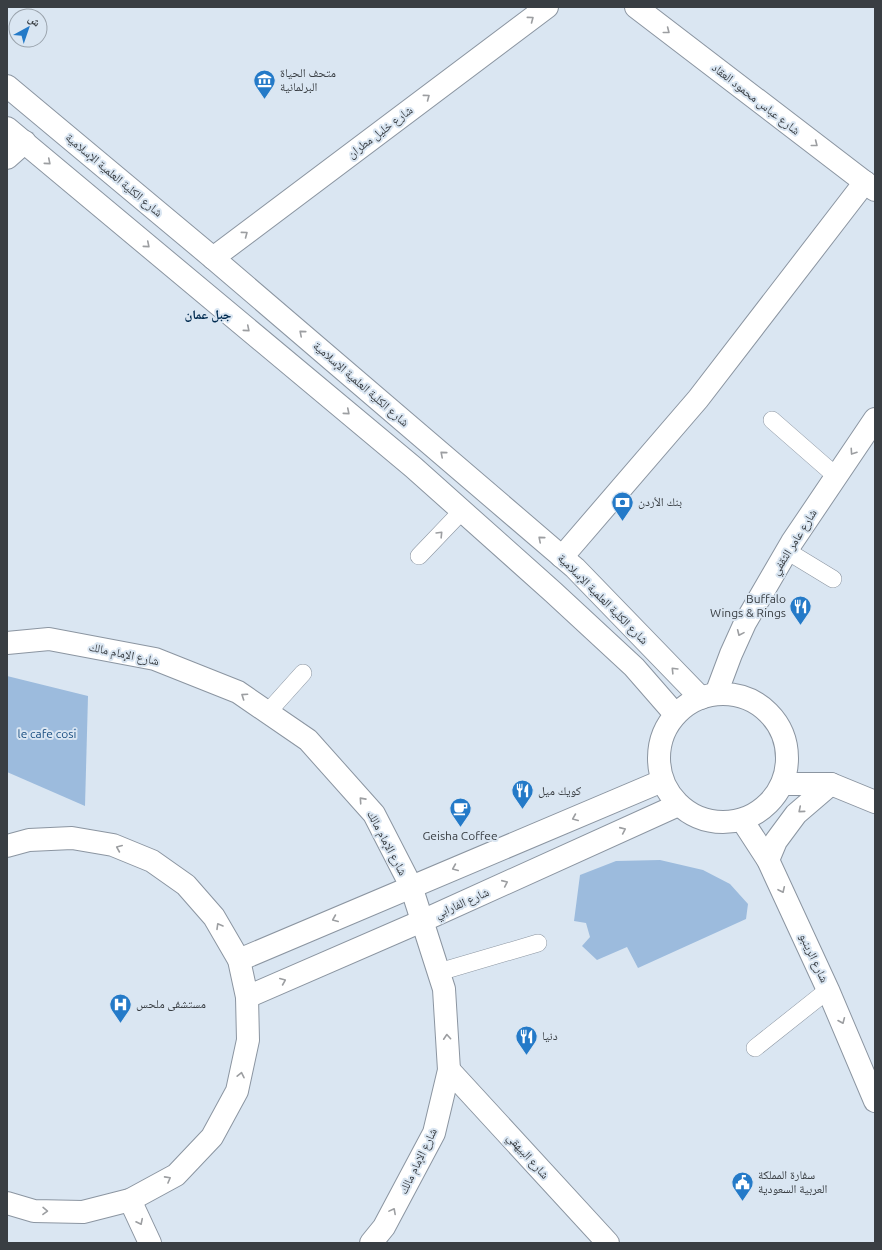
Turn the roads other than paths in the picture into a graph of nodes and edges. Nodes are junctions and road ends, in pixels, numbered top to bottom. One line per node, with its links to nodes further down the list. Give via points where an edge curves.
1 (548, 7): 8 (street, شارع خليل مطران, one-way to 1)
2 (636, 7): 7 (street, شارع عباس محمود العقاد, one-way to 7)
3 (7, 86): 8 (street, شارع الكلية العلمية الإسلامية)
4 (7, 128): 5 (street)
5 (25, 142): 6 (street); 12 (street, one-way to 12, via 413,467)
6 (7, 158)
7 (870, 186): 15 (street, via 698,399)
8 (213, 258): 15 (street, شارع الكلية العلمية الإسلامية, one-way to 8)
9 (875, 419): 11 (street, شارع عامر الثقفي, one-way to 11)
10 (772, 420): 11 (lane)
11 (836, 476): 13 (street, شارع عامر الثقفي)
12 (462, 511): 14 (lane, one-way to 12); 21 (street, via 634,667)
13 (787, 551): 16 (lane); 19 (street, شارع عامر الثقفي, one-way to 19, via 745,623)
14 (419, 556)
15 (562, 557): 19 (street, شارع الكلية العلمية الإسلامية, one-way to 15)
16 (833, 579)
17 (7, 643): 20 (street, شارع الإمام مالك, one-way to 17, via 238,692 155,659 49,639)
18 (303, 674): 20 (lane)
19 (708, 696): 21 (street, via 687,704); 23 (street, via 735,695 753,701 769,713 780,728 786,747 787,766)
20 (268, 712): 30 (street, شارع الإمام مالك, one-way to 20, via 374,814 308,740)
21 (675, 714): 22 (street, via 660,743 658,755)
22 (662, 781): 26 (street); 30 (street, one-way to 30)
23 (782, 784): 24 (street); 27 (street, via 772,801)
24 (831, 784): 25 (street); 29 (street, one-way to 29, via 796,814 776,841)
25 (875, 802)
26 (676, 806): 27 (street, via 704,820 722,823); 31 (street, شارع الفارابي, one-way to 26)
27 (742, 820): 29 (street, شارع الرينبو)
28 (7, 846): 33 (street, one-way to 28, via 214,917 186,885 152,861 113,845 72,838 29,840)
29 (768, 860): 35 (street, شارع الرينبو, one-way to 35)
30 (411, 886): 31 (street, شارع الإمام مالك); 33 (street, one-way to 33)
31 (422, 921): 34 (street, شارع الإمام مالك); 36 (street, شارع الفارابي, one-way to 31)
32 (538, 943): 34 (lane)
33 (238, 960): 36 (street)
34 (439, 972): 38 (street, شارع الإمام مالك, one-way to 34, via 444,989)
35 (828, 990): 37 (lane); 39 (street, شارع الرينبو, one-way to 39)
36 (248, 996): 40 (street, one-way to 36, via 176,1175 212,1137 237,1091 248,1040)
37 (755, 1048)
38 (449, 1070): 43 (street, شارع الإمام مالك, one-way to 38, via 384,1226 434,1133); 44 (street, شارع البيهقي)
39 (875, 1101)
40 (130, 1200): 41 (street, one-way to 40, via 34,1211 83,1212); 42 (street, one-way to 42)
41 (7, 1203)
42 (150, 1243)
43 (371, 1243)
44 (608, 1243)

